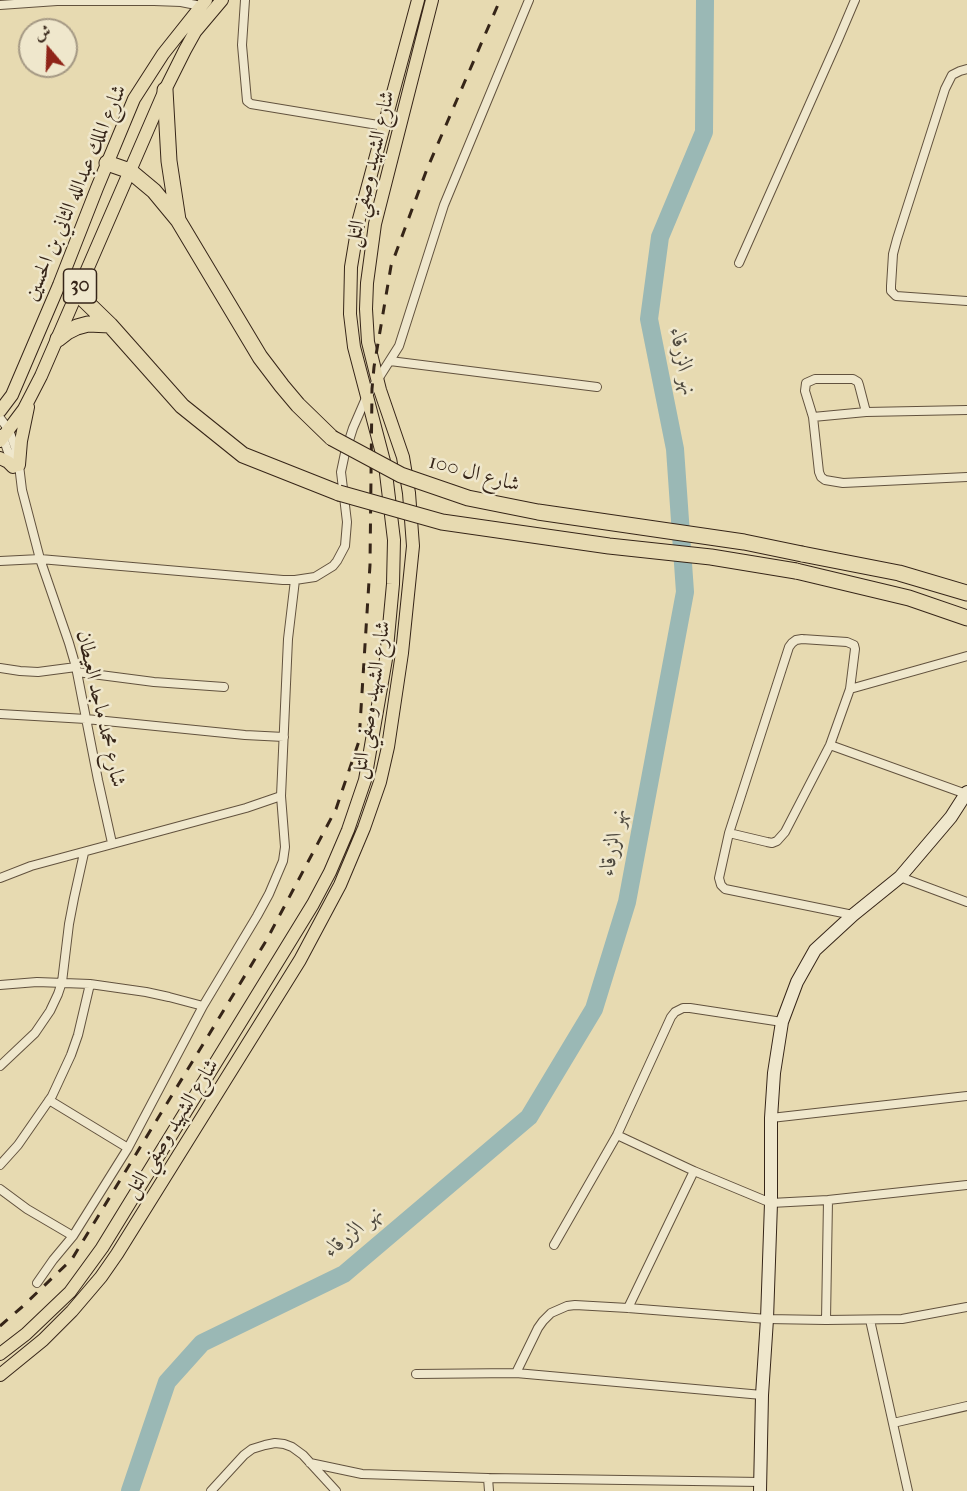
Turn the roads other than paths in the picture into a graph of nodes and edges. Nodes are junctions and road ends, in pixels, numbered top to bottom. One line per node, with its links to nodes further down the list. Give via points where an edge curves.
1 (222, 0): 10 (main road, شارع الملك عبدالله الثاني بن الحسين / 30, via 195,32)
2 (245, 0): 11 (street, via 242,45 247,101)
3 (418, 0): 11 (main road, شارع الشهيد وصفي التل)
4 (432, 0): 22 (main road, شارع الشهيد وصفي التل, via 375,224 366,309 368,342)
5 (529, 0): 21 (street, via 444,205 399,346)
6 (855, 0): 15 (street)
7 (204, 3): 8 (street, via 57,1); 12 (main road, شارع الملك عبدالله الثاني بن الحسين / 30, via 146,78)
8 (0, 5)
9 (967, 69): 18 (street, via 952,75 945,89 897,239 891,286 896,296)
10 (165, 90): 13 (main road, شارع الملك عبدالله الثاني بن الحسين / 30); 14 (highway, via 169,161)
11 (384, 126): 24 (main road, شارع الشهيد وصفي التل, via 358,219 351,267 350,314)
12 (107, 163): 13 (highway, شارع ال 100); 16 (main road, شارع الملك عبدالله الثاني بن الحسين / 30)
13 (130, 171): 14 (highway, شارع ال 100, via 154,191); 17 (main road, شارع الملك عبدالله الثاني بن الحسين / 30)
14 (178, 220): 38 (highway, شارع ال 100, bridge, via 260,357 298,405 332,438 401,475 468,498 744,542 899,573)
15 (739, 262)
16 (59, 285): 17 (main road); 27 (main road, شارع الملك عبدالله الثاني بن الحسين / 30, via 12,395)
17 (77, 293): 19 (highway); 20 (main road, شارع الملك عبدالله الثاني بن الحسين / 30)
18 (967, 301)
19 (110, 325): 20 (highway, via 88,324); 39 (highway, bridge, via 182,406 243,455 339,493 442,522 796,571 909,598)
20 (58, 339): 25 (main road, شارع الملك عبدالله الثاني بن الحسين / 30)
21 (390, 361): 22 (street); 23 (street)
22 (378, 382): 24 (street); 86 (main road, شارع الشهيد وصفي التل, via 403,457 413,546 388,747 364,828 340,885 300,960 117,1254 51,1333)
23 (597, 387)
24 (366, 398): 37 (street, via 341,472 347,522 345,546 333,566 315,577); 83 (main road, شارع الشهيد وصفي التل, via 385,465 394,540 393,584 386,658 365,780 348,830 313,904 102,1248 70,1292)
25 (30, 400): 31 (main road, شارع الملك عبدالله الثاني بن الحسين / 30); 33 (main road)
26 (967, 410): 28 (street)
27 (0, 411)
28 (866, 412): 29 (street); 29 (street, via 858,382 815,379 805,386)
29 (813, 417): 34 (street, via 819,472 825,480 843,483)
30 (0, 418): 31 (street, شارع محمد ماجد العيطان)
31 (3, 435): 33 (street, شارع محمد ماجد العيطان)
32 (0, 458): 33 (main road)
33 (16, 466): 35 (street, شارع محمد ماجد العيطان)
34 (967, 477)
35 (40, 559): 36 (street); 37 (street); 42 (street, شارع محمد ماجد العيطان)
36 (0, 561)
37 (295, 580): 47 (street)
38 (967, 593)
39 (967, 618)
40 (967, 656): 44 (street)
41 (0, 668): 42 (street, via 38,672)
42 (76, 669): 43 (street); 46 (street, شارع محمد ماجد العيطان)
43 (224, 687)
44 (850, 689): 48 (street); 51 (street, via 854,645 802,639 792,643)
45 (0, 714): 46 (street)
46 (86, 719): 47 (street); 52 (street, شارع محمد ماجد العيطان)
47 (284, 737): 50 (street)
48 (830, 745): 49 (street); 51 (street, via 777,841)
49 (966, 793): 54 (street, via 951,817)
50 (281, 796): 52 (street); 61 (street, via 283,861 261,909)
51 (729, 833): 57 (street, via 718,878 725,889)
52 (112, 843): 53 (street)
53 (84, 853): 55 (street); 58 (street)
54 (900, 877): 56 (street); 57 (street)
55 (0, 878)
56 (967, 902)
57 (853, 915): 62 (street, via 815,950 797,982)
58 (62, 982): 59 (street); 60 (street); 63 (street, via 54,1005 40,1025)
59 (90, 984): 61 (street, via 169,996); 65 (street, via 71,1056)
60 (0, 985)
61 (203, 1006): 68 (street)
62 (782, 1022): 66 (street); 67 (street, via 690,1008 675,1012)
63 (0, 1066)
64 (967, 1096): 66 (street)
65 (49, 1100): 68 (street); 69 (street)
66 (771, 1118): 74 (street)
67 (617, 1135): 70 (street); 76 (street)
68 (128, 1148): 75 (street)
69 (0, 1165)
70 (694, 1171): 74 (street); 79 (street)
71 (967, 1185): 73 (street)
72 (0, 1189): 75 (street)
73 (828, 1200): 74 (street); 81 (street)
74 (771, 1203): 80 (street)
75 (73, 1236): 77 (street)
76 (554, 1245)
77 (37, 1283)
78 (967, 1307): 82 (street)
79 (628, 1308): 80 (street); 84 (street, via 575,1305 551,1313 538,1328)
80 (767, 1319): 81 (street); 87 (street)
81 (826, 1320): 82 (street)
82 (870, 1320): 89 (street)
83 (0, 1354)
84 (516, 1373): 85 (street); 87 (street)
85 (416, 1374)
86 (0, 1375)
87 (762, 1395): 92 (street)
88 (967, 1406): 89 (street)
89 (893, 1423): 96 (street)
90 (310, 1462): 91 (street, via 362,1474); 93 (street, via 284,1444 265,1445 244,1455); 94 (street)
91 (488, 1478): 92 (street); 95 (street)
92 (761, 1486)
93 (211, 1491)
94 (335, 1491)
95 (489, 1491)
96 (908, 1491)

